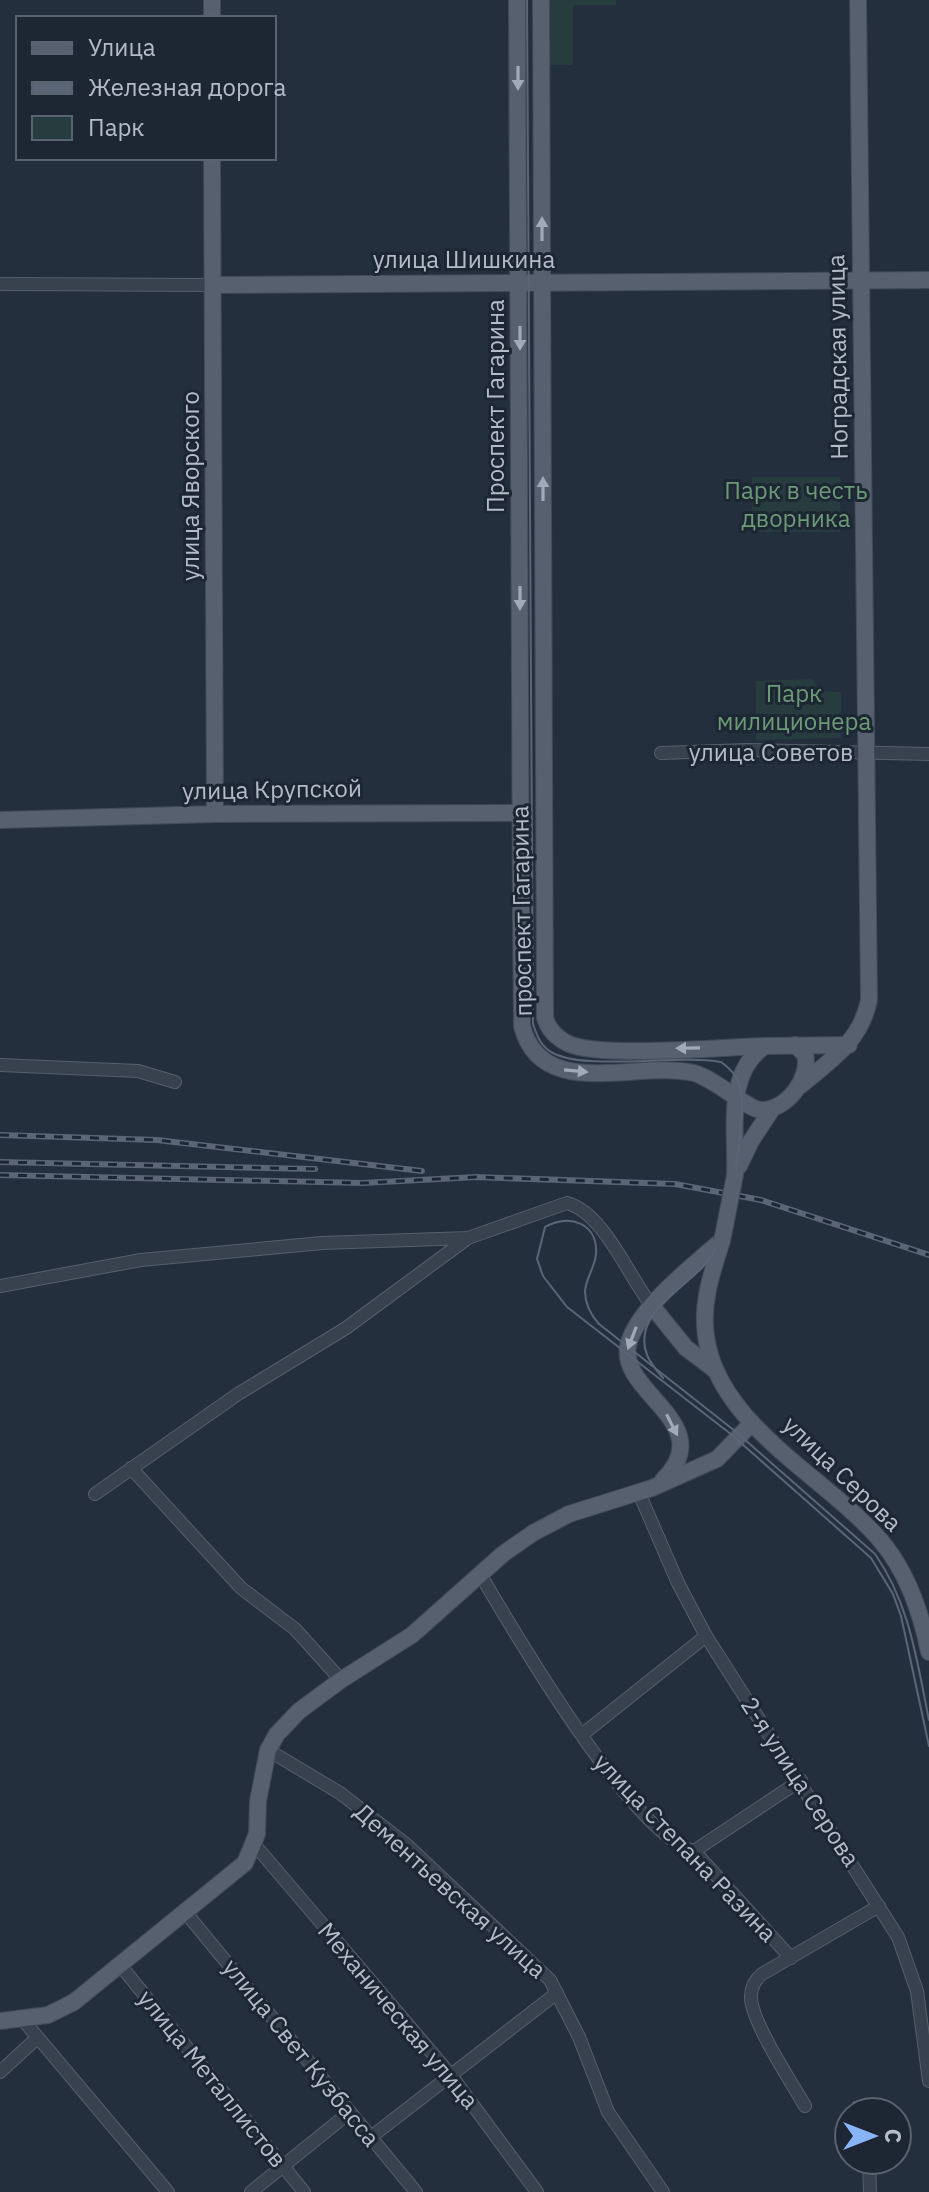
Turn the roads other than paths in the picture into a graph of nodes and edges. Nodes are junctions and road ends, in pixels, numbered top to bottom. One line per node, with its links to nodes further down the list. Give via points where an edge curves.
1 (517, 0): 8 (main road, Проспект Гагарина, one-way to 8)
2 (541, 0): 9 (main road, Проспект Гагарина, one-way to 2)
3 (858, 0): 6 (main road, Ноградская улица)
4 (212, 160): 10 (main road, улица Яворского)
5 (929, 280): 6 (main road, улица Шишкина)
6 (861, 281): 9 (main road, улица Шишкина); 12 (main road, Ноградская улица)
7 (0, 284): 10 (street, улица Шишкина)
8 (519, 284): 9 (main road, улица Шишкина); 10 (main road, улица Шишкина); 15 (main road, Проспект Гагарина, one-way to 15)
9 (542, 284): 14 (main road, Проспект Гагарина, one-way to 9)
10 (214, 285): 17 (main road, улица Яворского)
11 (661, 753): 12 (street, улица Советов)
12 (867, 753): 13 (street, улица Советов); 20 (main road, Ноградская улица, via 869,1000 865,1021)
13 (929, 754)
14 (544, 763): 16 (main road, проспект Гагарина)
15 (520, 813): 16 (street, улица Крупской); 17 (main road, улица Крупской); 25 (main road, проспект Гагарина, one-way to 25, via 522,1026 534,1056 555,1068 582,1072 692,1073)
16 (544, 813): 21 (main road, проспект Гагарина, one-way to 16, via 589,1049 552,1033 545,1018)
17 (215, 814): 18 (main road, улица Крупской)
18 (0, 820)
19 (795, 1045): 20 (main road); 21 (main road); 24 (main road, via 807,1063)
20 (849, 1045): 24 (main road)
21 (765, 1046): 25 (main road, via 739,1076)
22 (0, 1065): 23 (street, via 138,1071)
23 (175, 1082)
24 (799, 1086): 26 (main road)
25 (737, 1095): 26 (main road, via 752,1109); 27 (main road)
26 (772, 1109): 27 (main road)
27 (735, 1175): 29 (main road, bridge)
28 (468, 1238): 30 (street, via 322,1243 155,1259); 31 (street, via 558,1205 580,1206 597,1222); 34 (street, via 346,1328)
29 (722, 1241): 31 (main road); 32 (main road, via 705,1312 709,1353)
30 (0, 1286)
31 (652, 1306): 32 (main road, via 686,1348); 35 (main road, one-way to 35, via 627,1350 631,1366 678,1434 678,1459)
32 (717, 1371): 33 (main road, улица Серова)
33 (752, 1423): 35 (main road, via 717,1459); 40 (main road, улица Серова, via 880,1540 909,1584)
34 (131, 1468): 37 (street); 41 (street, via 241,1588 295,1629)
35 (656, 1486): 36 (main road)
36 (639, 1493): 38 (main road, via 569,1514 533,1533); 39 (street, 2-я улица Серова)
37 (95, 1494)
38 (480, 1574): 41 (main road, via 412,1635); 42 (street, улица Степана Разина, via 532,1663)
39 (706, 1636): 42 (street); 44 (street, 2-я улица Серова)
40 (929, 1652)
41 (341, 1680): 43 (main road, via 299,1711)
42 (583, 1734): 46 (street, улица Степана Разина, via 591,1752 649,1818 681,1848)
43 (268, 1750): 45 (main road); 51 (street, Дементьевская улица, via 340,1793 407,1845 550,1980)
44 (801, 1780): 46 (street); 47 (street, 2-я улица Серова)
45 (254, 1844): 48 (main road, via 245,1863); 56 (street, Механическая улица)
46 (694, 1851): 49 (street, улица Степана Разина)
47 (879, 1906): 49 (street); 57 (street, 2-я улица Серова, via 915,1982)
48 (186, 1913): 50 (main road); 59 (street, улица Свет Кузбасса)
49 (791, 1958): 58 (street, via 757,1979 751,1997 768,2041)
50 (121, 1966): 53 (main road, via 74,2002); 61 (street, улица Металлистов)
51 (557, 1993): 56 (street); 67 (street, Дементьевская улица, via 608,2112)
52 (0, 2021): 53 (main road)
53 (24, 2021): 54 (street)
54 (37, 2038): 55 (street); 62 (street)
55 (0, 2072)
56 (450, 2074): 60 (street); 66 (street, Механическая улица)
57 (929, 2081)
58 (805, 2106)
59 (350, 2112): 60 (street, улица Свет Кузбасса); 61 (street)
60 (371, 2137): 65 (street, улица Свет Кузбасса)
61 (282, 2165): 63 (street); 64 (street, улица Металлистов)
62 (168, 2192)
63 (251, 2192)
64 (304, 2192)
65 (416, 2192)
66 (537, 2192)
67 (663, 2192)

